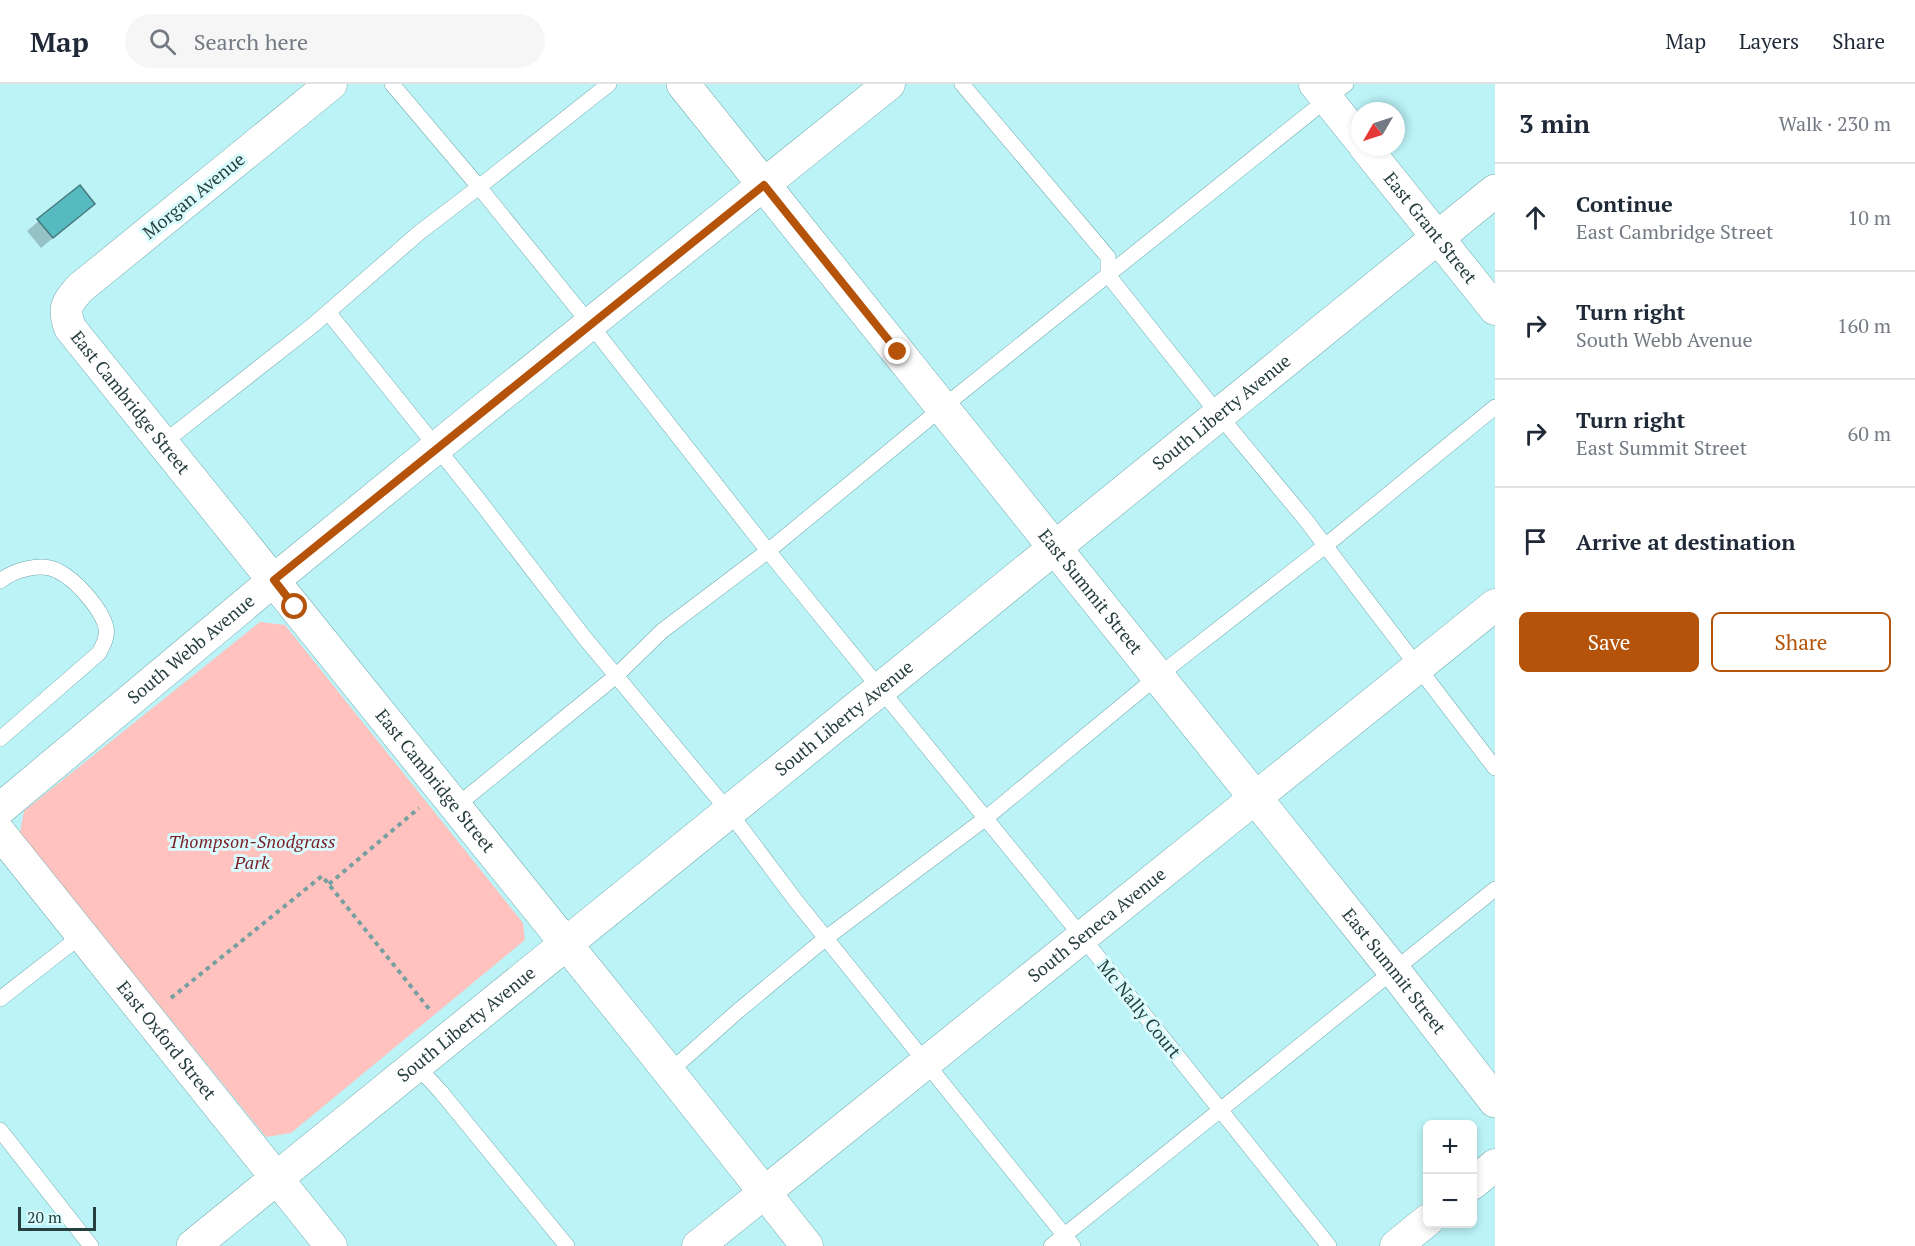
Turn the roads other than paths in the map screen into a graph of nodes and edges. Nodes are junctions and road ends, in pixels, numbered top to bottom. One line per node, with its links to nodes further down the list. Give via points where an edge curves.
1 (331, 84): 17 (street, Morgan Avenue, via 80,288 68,302)
2 (392, 84): 11 (lane, Mc Nally Court)
3 (609, 84): 11 (lane)
4 (683, 84): 10 (street, East Summit Street)
5 (889, 84): 10 (street, South Webb Avenue)
6 (962, 84): 14 (lane, via 1108,257)
7 (1329, 89): 8 (street); 14 (lane)
8 (1351, 125)
9 (1372, 156): 13 (street, East Grant Street)
10 (764, 185): 18 (street, South Webb Avenue); 19 (street, East Summit Street)
11 (479, 187): 16 (lane); 18 (lane, Mc Nally Court)
12 (1495, 191): 13 (street, South Liberty Avenue)
13 (1437, 238): 15 (street, East Grant Street); 21 (street, South Liberty Avenue)
14 (1108, 275): 19 (lane); 21 (lane)
15 (1495, 309)
16 (328, 312): 22 (lane); 23 (lane)
17 (65, 314): 22 (street, East Cambridge Street, via 70,328)
18 (590, 324): 23 (street, South Webb Avenue); 26 (lane, Mc Nally Court)
19 (943, 407): 25 (street, East Summit Street); 26 (lane)
20 (1495, 407): 24 (lane)
21 (1219, 415): 24 (lane); 25 (street, South Liberty Avenue)
22 (163, 443): 27 (street, East Cambridge Street)
23 (436, 448): 27 (street, South Webb Avenue); 31 (lane)
24 (1325, 546): 30 (lane); 32 (lane)
25 (1056, 548): 32 (street, East Summit Street); 33 (street, South Liberty Avenue)
26 (768, 551): 31 (lane, via 662,631); 33 (lane, Mc Nally Court)
27 (274, 580): 37 (street, East Cambridge Street); 38 (street, South Webb Avenue)
28 (0, 581): 34 (lane, via 27,569 57,570 78,586 106,627 99,653)
29 (1495, 605): 30 (street, South Seneca Avenue)
30 (1417, 668): 35 (lane); 36 (street, South Seneca Avenue)
31 (616, 676): 37 (lane); 39 (lane)
32 (1158, 676): 36 (street, East Summit Street); 40 (lane)
33 (881, 689): 39 (street, South Liberty Avenue); 40 (lane, Mc Nally Court)
34 (0, 738)
35 (1495, 768)
36 (1256, 799): 45 (street, South Seneca Avenue); 47 (street, East Summit Street)
37 (455, 807): 46 (street, East Cambridge Street)
38 (0, 809)
39 (730, 813): 44 (lane); 46 (street, South Liberty Avenue)
40 (986, 818): 44 (lane); 45 (lane, Mc Nally Court)
41 (0, 833): 43 (street, East Oxford Street)
42 (1495, 889): 47 (lane)
43 (82, 935): 48 (lane); 56 (street, East Oxford Street)
44 (826, 938): 49 (lane); 51 (lane)
45 (1083, 938): 49 (street, South Seneca Avenue); 53 (lane, Mc Nally Court)
46 (565, 944): 50 (street, South Liberty Avenue); 51 (street, East Cambridge Street)
47 (1394, 971): 52 (street, East Summit Street); 53 (lane)
48 (0, 999)
49 (927, 1063): 58 (street, South Seneca Avenue); 60 (lane)
50 (416, 1064): 56 (street, South Liberty Avenue); 64 (lane)
51 (669, 1072): 58 (street, East Cambridge Street)
52 (1495, 1101)
53 (1221, 1111): 60 (lane); 68 (lane, Mc Nally Court)
54 (0, 1130): 61 (lane)
55 (1495, 1165): 57 (street)
56 (276, 1177): 62 (street, South Liberty Avenue); 63 (street, East Oxford Street)
57 (1477, 1181)
58 (764, 1191): 65 (street, South Seneca Avenue); 66 (street, East Cambridge Street)
59 (1423, 1224): 69 (street)
60 (1069, 1240): 67 (lane)
61 (91, 1246)
62 (193, 1246)
63 (332, 1246)
64 (567, 1246)
65 (698, 1246)
66 (807, 1246)
67 (1051, 1246)
68 (1329, 1246)
69 (1396, 1246)

